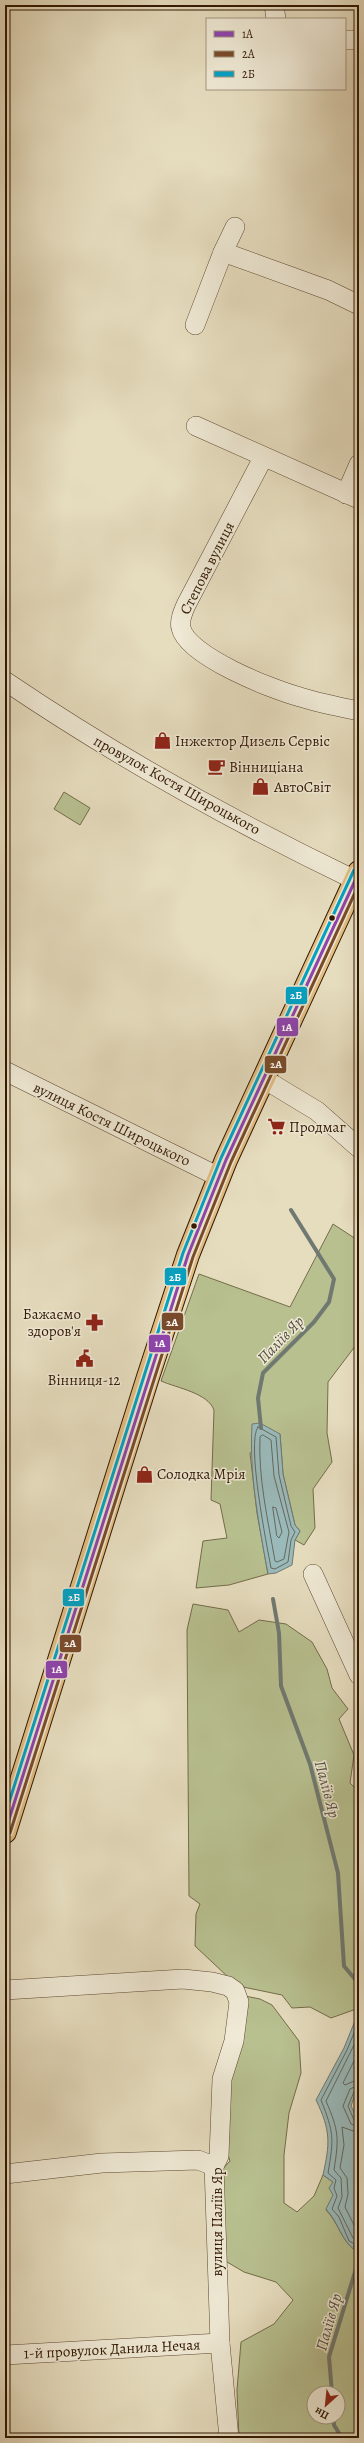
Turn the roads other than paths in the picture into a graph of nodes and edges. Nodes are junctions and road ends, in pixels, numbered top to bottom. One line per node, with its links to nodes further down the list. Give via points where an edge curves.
1 (274, 5): 2 (street)
2 (276, 18)
3 (346, 40): 4 (street)
4 (359, 40)
5 (235, 227): 6 (street)
6 (223, 252): 7 (street, via 328,290); 8 (street)
7 (359, 305)
8 (195, 325)
9 (196, 426): 10 (street)
10 (263, 458): 12 (street); 14 (street, Степова вулиця, via 186,605 180,628 192,645 234,671 299,697)
11 (359, 464): 12 (street)
12 (352, 496)
13 (5, 681): 15 (street, провулок Костя Широцького, via 146,771)
14 (359, 711)
15 (357, 876): 17 (main road)
16 (5, 1071): 19 (street, вулиця Костя Широцького)
17 (264, 1079): 18 (street, via 317,1111); 19 (main road)
18 (359, 1148)
19 (219, 1176): 22 (main road, via 176,1290)
20 (313, 1574): 21 (street)
21 (359, 1675)
22 (5, 1832)
23 (5, 1990): 24 (street, вулиця Паліїв Яр, via 183,1979 212,1982 228,1986 235,1991 239,2002 234,2041 222,2079 219,2156)
24 (214, 2166): 25 (street, via 198,2160 117,2163); 26 (street, вулиця Паліїв Яр)
25 (5, 2174)
26 (220, 2343): 27 (street, 1-й провулок Данила Нечая); 28 (street, вулиця Паліїв Яр)
27 (5, 2354)
28 (229, 2438)

